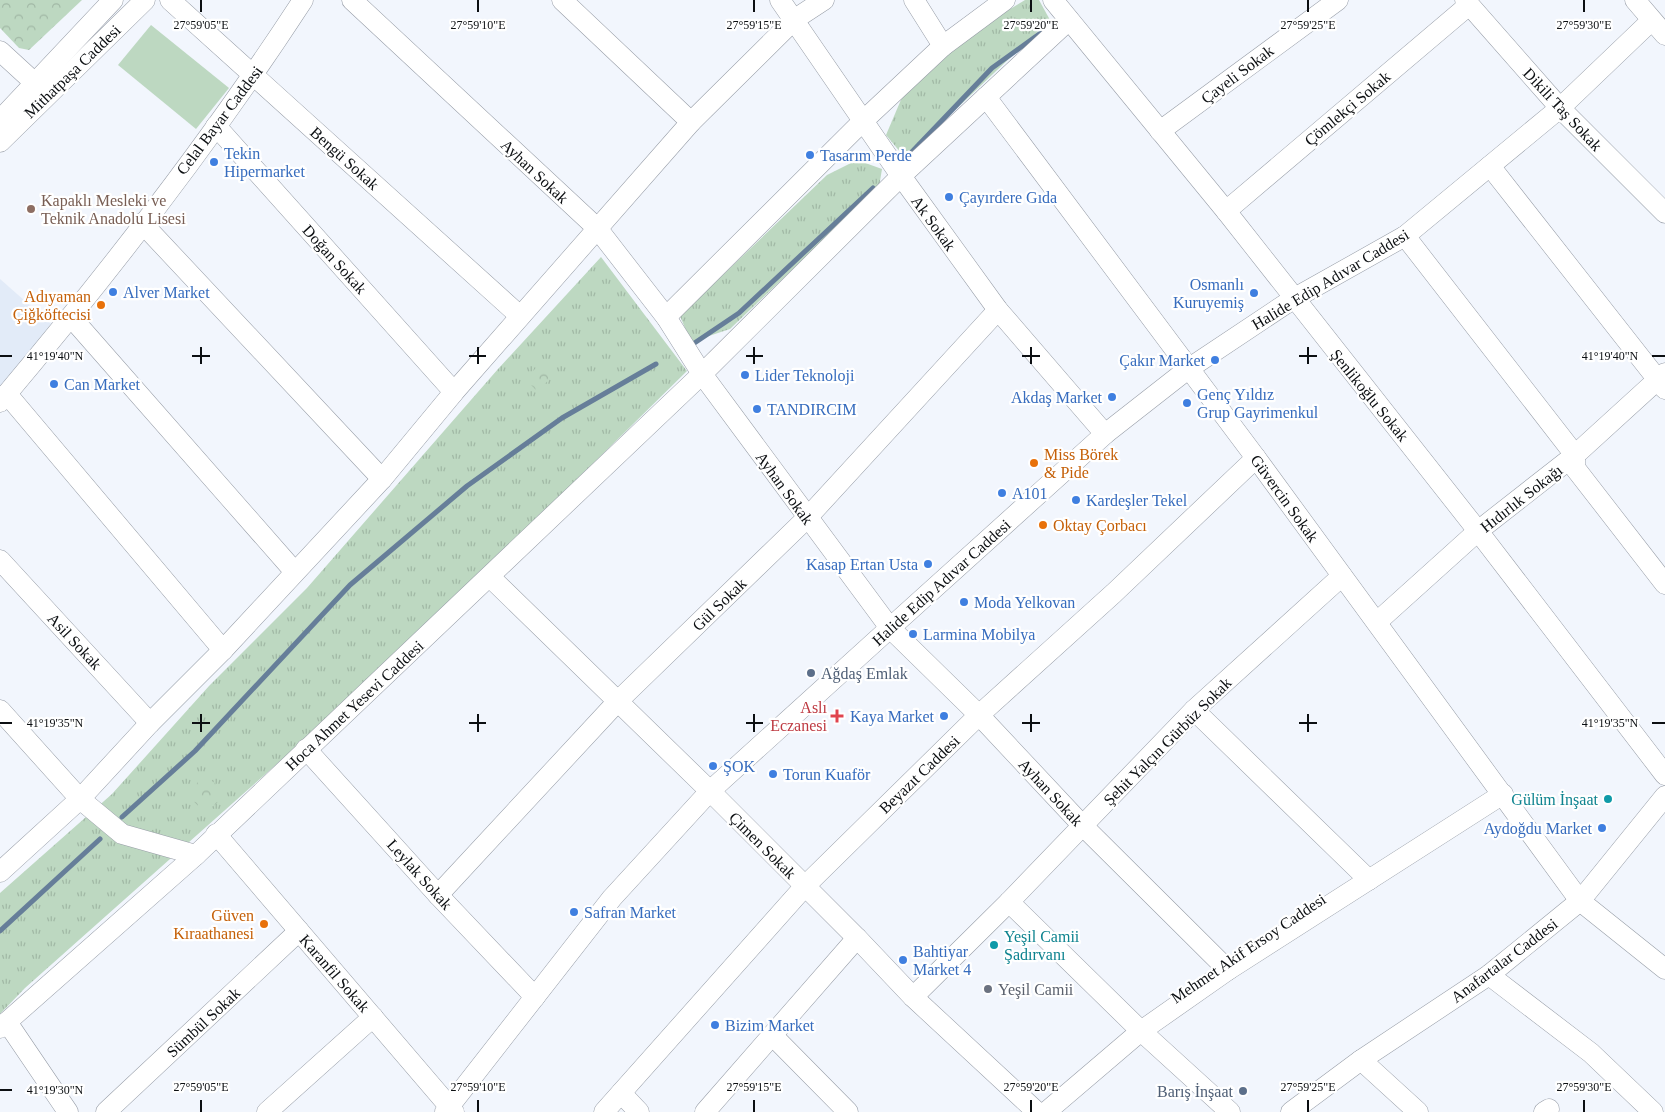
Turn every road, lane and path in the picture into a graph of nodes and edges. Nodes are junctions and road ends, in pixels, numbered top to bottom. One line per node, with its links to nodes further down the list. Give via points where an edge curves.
1 (113, 0): 21 (street, Mithatpaşa Caddesi)
2 (145, 0): 29 (street, Mithatpaşa Caddesi)
3 (170, 0): 20 (street, Bengü Sokak)
4 (303, 0): 20 (street, Celal Bayar Caddesi)
5 (352, 0): 35 (street, Ayhan Sokak)
6 (562, 0): 26 (street)
7 (780, 0): 15 (street, Ak Sokak)
8 (824, 0): 15 (street)
9 (914, 0): 18 (street)
10 (1005, 0): 18 (street)
11 (1338, 0): 28 (street, Çayeli Sokak)
12 (1634, 0): 16 (street)
13 (1467, 3): 23 (street, Dikili Taş Sokak); 32 (street, Çömlekçi Sokak)
14 (1065, 8): 22 (street, Hoca Ahmet Yesevi Caddesi); 28 (street, Şenlikoğlu Sokak)
15 (794, 19): 25 (street, Ak Sokak); 26 (street)
16 (1651, 21): 17 (street); 23 (street, Halide Edip Adıvar Caddesi)
17 (1665, 35)
18 (943, 46): 25 (street)
19 (0, 52): 21 (street)
20 (254, 76): 27 (street, Celal Bayar Caddesi); 39 (street, Bengü Sokak)
21 (36, 84): 24 (street, Mithatpaşa Caddesi)
22 (986, 97): 31 (street, Hoca Ahmet Yesevi Caddesi); 42 (street, Güvercin Sokak)
23 (1560, 108): 30 (street, Halide Edip Adıvar Caddesi); 33 (street, Dikili Taş Sokak)
24 (0, 120)
25 (864, 121): 31 (street, Ak Sokak); 41 (street)
26 (691, 122): 35 (street)
27 (216, 126): 34 (street, Celal Bayar Caddesi); 45 (street, Doğan Sokak)
28 (1160, 131): 32 (street, Şenlikoğlu Sokak)
29 (0, 142)
30 (1490, 166): 36 (street, Halide Edip Adıvar Caddesi); 44 (street)
31 (900, 176): 38 (street, Ak Sokak); 43 (street, Hoca Ahmet Yesevi Caddesi)
32 (1226, 211): 37 (street, Şenlikoğlu Sokak)
33 (1665, 213)
34 (142, 223): 40 (street, Celal Bayar Caddesi); 50 (street)
35 (597, 228): 39 (street); 41 (street, Ayhan Sokak)
36 (1405, 236): 37 (street, Halide Edip Adıvar Caddesi); 48 (street)
37 (1293, 298): 42 (street, Halide Edip Adıvar Caddesi); 52 (street, Şenlikoğlu Sokak)
38 (998, 310): 47 (street, Ak Sokak); 51 (street, Gül Sokak)
39 (520, 316): 45 (street)
40 (72, 317): 46 (street, Celal Bayar Caddesi); 54 (street)
41 (666, 317): 43 (street, Ayhan Sokak)
42 (1188, 369): 47 (street, Halide Edip Adıvar Caddesi); 49 (street, Güvercin Sokak)
43 (702, 374): 51 (street, Ayhan Sokak); 56 (street, Hoca Ahmet Yesevi Caddesi)
44 (1663, 380): 48 (street, Hıdırlık Sokağı)
45 (454, 392): 50 (street)
46 (3, 398): 60 (street)
47 (1105, 434): 59 (street, Halide Edip Adıvar Caddesi)
48 (1575, 455): 52 (street, Hıdırlık Sokağı); 57 (street, via 1575,468)
49 (1256, 458): 55 (street, Güvercin Sokak); 64 (street, Beyazıt Caddesi)
50 (382, 479): 54 (street)
51 (807, 518): 59 (street, Ayhan Sokak); 61 (street, Gül Sokak)
52 (1478, 531): 58 (street, Hıdırlık Sokağı); 67 (street, Şenlikoğlu Sokak)
53 (0, 560): 65 (street, Asil Sokak)
54 (294, 571): 60 (street)
55 (1342, 576): 58 (street, Güvercin Sokak); 63 (street, Şehit Yalçın Gürbüz Sokak)
56 (490, 577): 61 (street, Çimen Sokak); 66 (street, Hoca Ahmet Yesevi Caddesi)
57 (1665, 584)
58 (1377, 622): 69 (street, Güvercin Sokak)
59 (890, 628): 64 (street, Ayhan Sokak); 68 (street, Halide Edip Adıvar Caddesi)
60 (223, 650): 65 (street)
61 (618, 701): 68 (street, Çimen Sokak); 78 (street, Gül Sokak)
62 (0, 710): 71 (street)
63 (1194, 710): 72 (street, Şehit Yalçın Gürbüz Sokak); 76 (street)
64 (979, 715): 72 (street, Ayhan Sokak); 77 (street, Beyazıt Caddesi)
65 (150, 722): 71 (street)
66 (306, 750): 73 (street, Hoca Ahmet Yesevi Caddesi); 78 (street, Leylak Sokak)
67 (1665, 775)
68 (710, 792): 77 (street, Çimen Sokak); 86 (street, Halide Edip Adıvar Caddesi, via 612,898)
69 (1503, 794): 76 (street, Mehmet Akif Ersoy Caddesi); 79 (street, Güvercin Sokak)
70 (1665, 796): 79 (street, Anafartalar Caddesi)
71 (80, 799): 74 (street, via 122,834); 75 (street)
72 (1082, 825): 80 (street, Şehit Yalçın Gürbüz Sokak); 83 (street, Ayhan Sokak)
73 (216, 834): 74 (street, Hoca Ahmet Yesevi Caddesi); 81 (street, Karanfil Sokak)
74 (196, 855): 89 (street, Hoca Ahmet Yesevi Caddesi)
75 (0, 872)
76 (1366, 876): 83 (street, Mehmet Akif Ersoy Caddesi)
77 (805, 886): 82 (street, Çimen Sokak); 93 (street, Beyazıt Caddesi)
78 (438, 895): 86 (street, Leylak Sokak)
79 (1580, 901): 84 (street, Güvercin Sokak); 85 (street, Anafartalar Caddesi)
80 (1009, 902): 87 (street, Şehit Yalçın Gürbüz Sokak); 90 (street)
81 (299, 930): 88 (street, Karanfil Sokak); 97 (street, Sümbül Sokak)
82 (857, 938): 87 (street, Çimen Sokak); 91 (street)
83 (1224, 967): 90 (street, Mehmet Akif Ersoy Caddesi)
84 (1665, 969)
85 (1489, 975): 92 (street, Anafartalar Caddesi); 106 (street, via 1590,1053)
86 (535, 997): 94 (street, Halide Edip Adıvar Caddesi)
87 (913, 997): 95 (street, Çimen Sokak)
88 (373, 1018): 94 (street, Karanfil Sokak); 98 (street)
89 (3, 1025): 96 (street)
90 (1138, 1028): 95 (street, Mehmet Akif Ersoy Caddesi); 103 (street)
91 (772, 1035): 101 (street); 102 (street)
92 (1361, 1060): 104 (street, Anafartalar Caddesi); 105 (street)
93 (621, 1093): 99 (street, Beyazıt Caddesi); 100 (street)
94 (449, 1110)
95 (1038, 1111)
96 (68, 1112)
97 (106, 1112)
98 (267, 1112)
99 (604, 1112)
100 (639, 1112)
101 (706, 1112)
102 (848, 1112)
103 (1230, 1112)
104 (1291, 1112)
105 (1418, 1112)
106 (1653, 1112)

